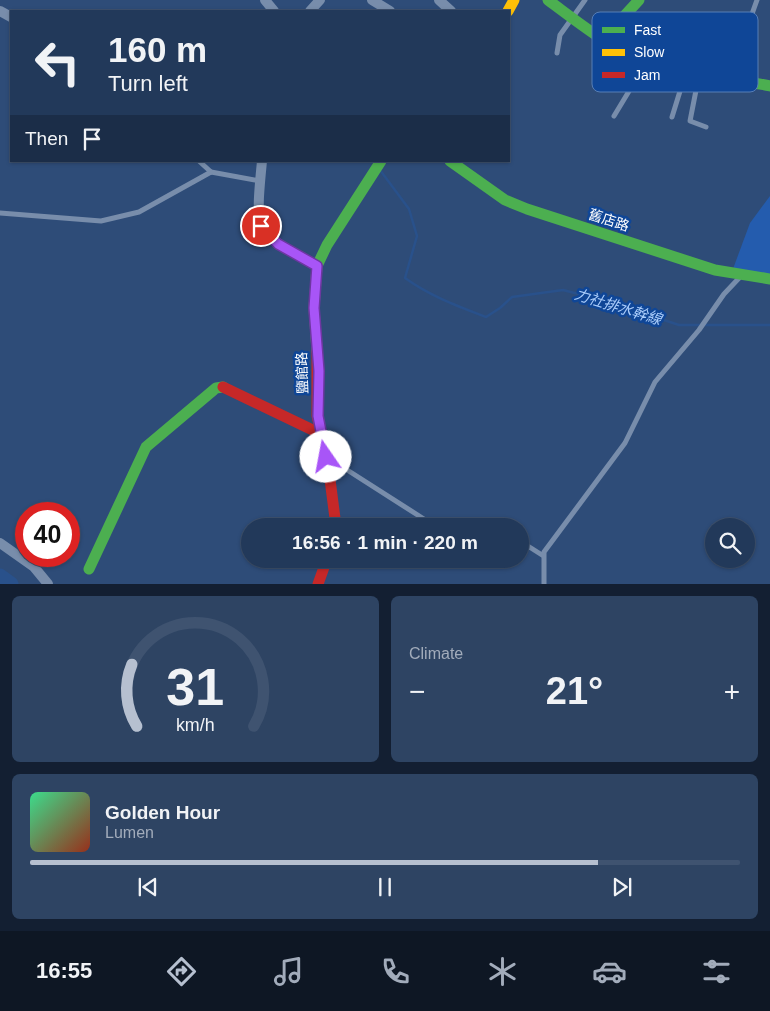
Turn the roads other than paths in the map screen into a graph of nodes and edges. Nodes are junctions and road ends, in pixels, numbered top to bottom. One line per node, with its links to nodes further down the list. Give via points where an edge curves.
1 (265, 0): 9 (street)
2 (320, 0): 10 (street)
3 (372, 0): 11 (street)
4 (439, 0): 12 (street)
5 (548, 0): 15 (street)
6 (585, 0): 15 (lane)
7 (639, 0): 13 (street)
8 (757, 0): 14 (lane)
9 (273, 10)
10 (311, 10)
11 (388, 10)
12 (450, 10)
13 (628, 12)
14 (753, 12)
15 (571, 18): 16 (street); 17 (lane, via 560,35)
16 (592, 31)
17 (557, 54)
18 (628, 92): 21 (lane)
19 (680, 92): 22 (lane)
20 (696, 92): 23 (lane, via 690,121)
21 (614, 116)
22 (672, 117)
23 (706, 127)
24 (201, 162): 28 (lane)
25 (262, 162): 29 (street)
26 (380, 162): 31 (street, 鹽館路)
27 (451, 162): 32 (street, 舊店路, via 505,200 527,209)
28 (211, 172): 29 (lane); 30 (lane, via 140,212 101,221)
29 (260, 181): 31 (street, via 258,215 261,226 278,244)
30 (0, 213)
31 (317, 266): 34 (street, 鹽館路, via 314,308)
32 (742, 276): 33 (street, 舊店路); 40 (lane, via 655,382 625,443)
33 (770, 279)
34 (321, 434): 35 (street, 鹽館路); 42 (street, via 221,386 216,388 146,447)
35 (326, 457): 36 (street, 鹽館路); 37 (lane)
36 (335, 518)
37 (422, 518)
38 (0, 543): 43 (street, via 34,567)
39 (529, 547): 40 (lane)
40 (542, 555): 45 (lane)
41 (324, 568): 44 (street)
42 (89, 569)
43 (48, 584)
44 (318, 584)
45 (544, 584)

